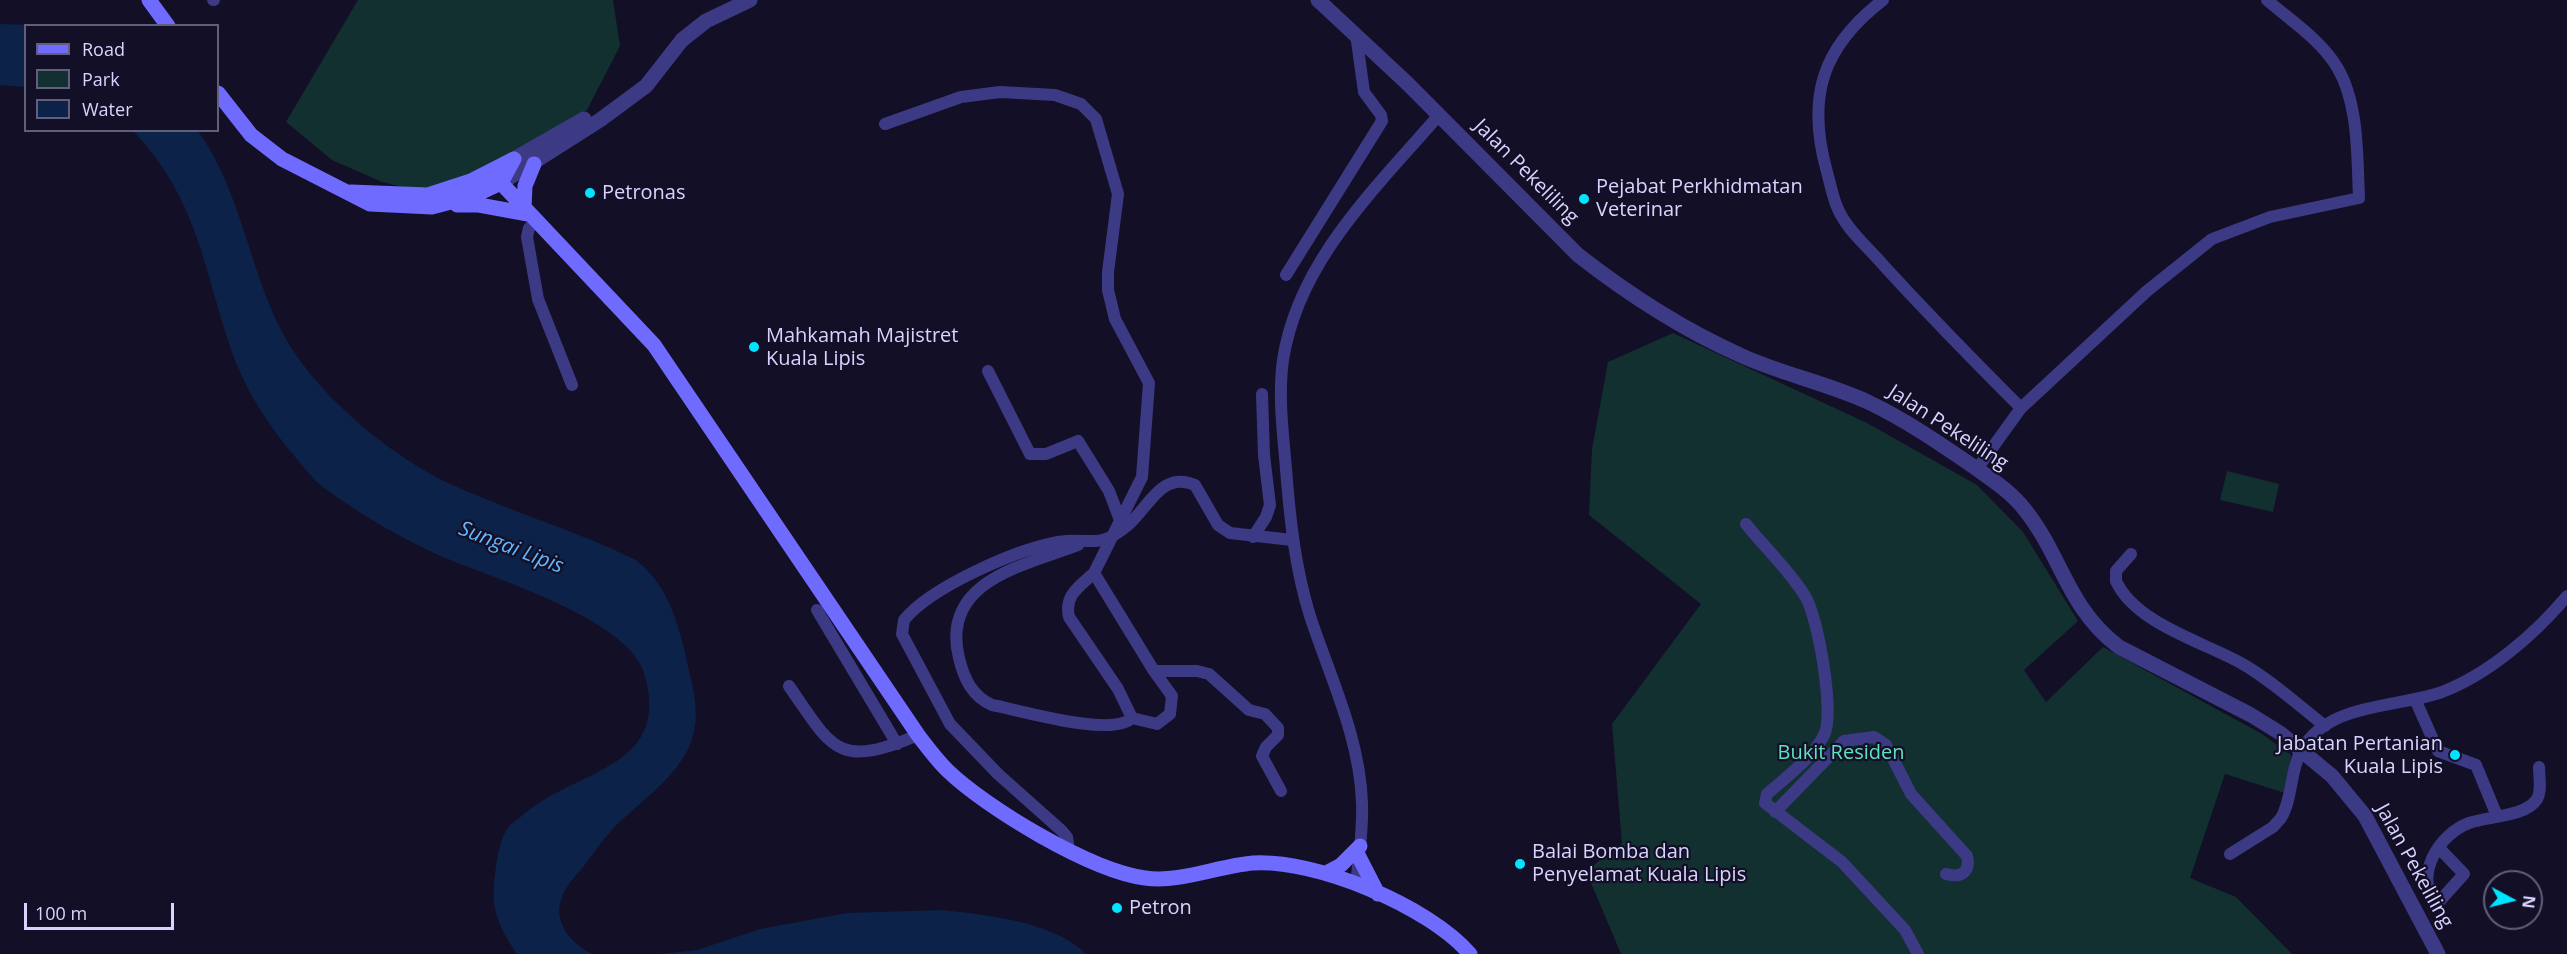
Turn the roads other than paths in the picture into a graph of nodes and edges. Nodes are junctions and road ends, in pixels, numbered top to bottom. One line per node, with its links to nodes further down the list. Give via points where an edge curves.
1 (149, 0): 6 (main road)
2 (750, 0): 8 (street, via 723,11 690,33)
3 (1318, 0): 7 (street, Jalan Pekeliling)
4 (1883, 0): 23 (street, via 1845,33 1820,89 1820,146 1836,203 1845,221 1889,271)
5 (2267, 0): 23 (street, via 2337,67 2349,98 2359,198 2270,217 2212,240 2147,291)
6 (167, 24)
7 (1356, 34): 10 (street, Jalan Pekeliling); 19 (street, via 1365,92 1382,121)
8 (650, 78): 12 (street, via 642,78 576,124); 13 (street, via 646,86 615,109)
9 (219, 94): 16 (main road, via 238,121 265,146)
10 (1439, 115): 24 (street, Jalan Pekeliling, via 1578,255 1671,319 1761,364 1867,402 1909,424); 29 (street, via 1349,220 1322,260 1295,312 1281,389)
11 (885, 124): 25 (street, via 961,97 1000,92 1055,95 1081,104 1096,119 1118,194 1108,290 1115,319 1149,383 1142,477)
12 (514, 159): 14 (main road); 15 (main road)
13 (534, 164): 15 (street); 18 (main road, via 525,186)
14 (471, 181): 15 (main road, via 488,179); 16 (main road, via 428,195)
15 (501, 183): 17 (main road); 18 (main road)
16 (345, 192): 17 (main road, via 370,204)
17 (432, 207): 18 (main road, via 478,206)
18 (530, 215): 21 (street, via 527,237 538,299); 40 (main road, via 654,345)
19 (1286, 275)
20 (988, 371): 25 (street, via 1030,454 1046,454 1078,441 1109,491)
21 (572, 385)
22 (1262, 394): 27 (street, via 1269,505)
23 (2021, 408): 24 (street)
24 (1977, 469): 42 (street, Jalan Pekeliling, via 2024,509 2078,604 2105,637 2251,716)
25 (1120, 520): 28 (street)
26 (1746, 524): 45 (street, via 1809,602 1829,707 1823,737 1765,797 1766,804)
27 (1253, 537): 28 (street, via 1230,533 1218,525 1195,485 1183,481 1162,487 1134,521); 29 (street)
28 (1110, 540): 30 (street); 32 (street)
29 (1292, 540): 49 (street, via 1308,610 1354,746 1362,803)
30 (1085, 542): 38 (street, via 1001,575 976,591 957,615 955,637 961,667 972,692 992,705 1100,726 1120,725); 48 (street, via 1058,542 1024,552 943,588 910,613 901,628 950,724 1062,831)
31 (2131, 554): 39 (street, via 2116,571 2116,581 2135,604 2150,617 2242,664)
32 (1094, 573): 35 (street); 38 (street, via 1070,596 1070,617 1118,689)
33 (2567, 596): 37 (street, via 2488,668 2442,692)
34 (817, 610): 41 (street)
35 (1154, 671): 38 (street, via 1172,696 1170,714 1157,724); 44 (street, via 1209,674 1249,710 1265,714 1278,732 1263,751 1263,762)
36 (789, 686): 41 (street, via 831,744 861,752)
37 (2415, 699): 39 (street, via 2362,710); 46 (street, via 2438,751 2476,765)
38 (1132, 718)
39 (2325, 726): 42 (street)
40 (918, 735): 41 (street); 48 (main road, via 966,786)
41 (897, 744)
42 (2301, 749): 50 (street, via 2281,818); 57 (street, Jalan Pekeliling, via 2332,776 2365,816)
43 (2539, 767): 46 (street, via 2539,795 2535,802 2509,815)
44 (1281, 791)
45 (1775, 812): 52 (street, via 1844,741 1874,737 1886,745 1911,794 1967,856 1963,875); 56 (street, via 1842,862 1905,930)
46 (2497, 816): 47 (street, via 2464,825)
47 (2439, 848)
48 (1069, 850): 51 (main road, via 1124,874 1146,878 1265,863)
49 (1360, 852): 51 (main road); 53 (street); 54 (main road)
50 (2230, 855)
51 (1326, 873): 53 (main road)
52 (1946, 874)
53 (1356, 884): 54 (main road)
54 (1378, 894): 55 (main road, via 1438,927)
55 (1470, 954)
56 (1918, 954)
57 (2438, 954)

